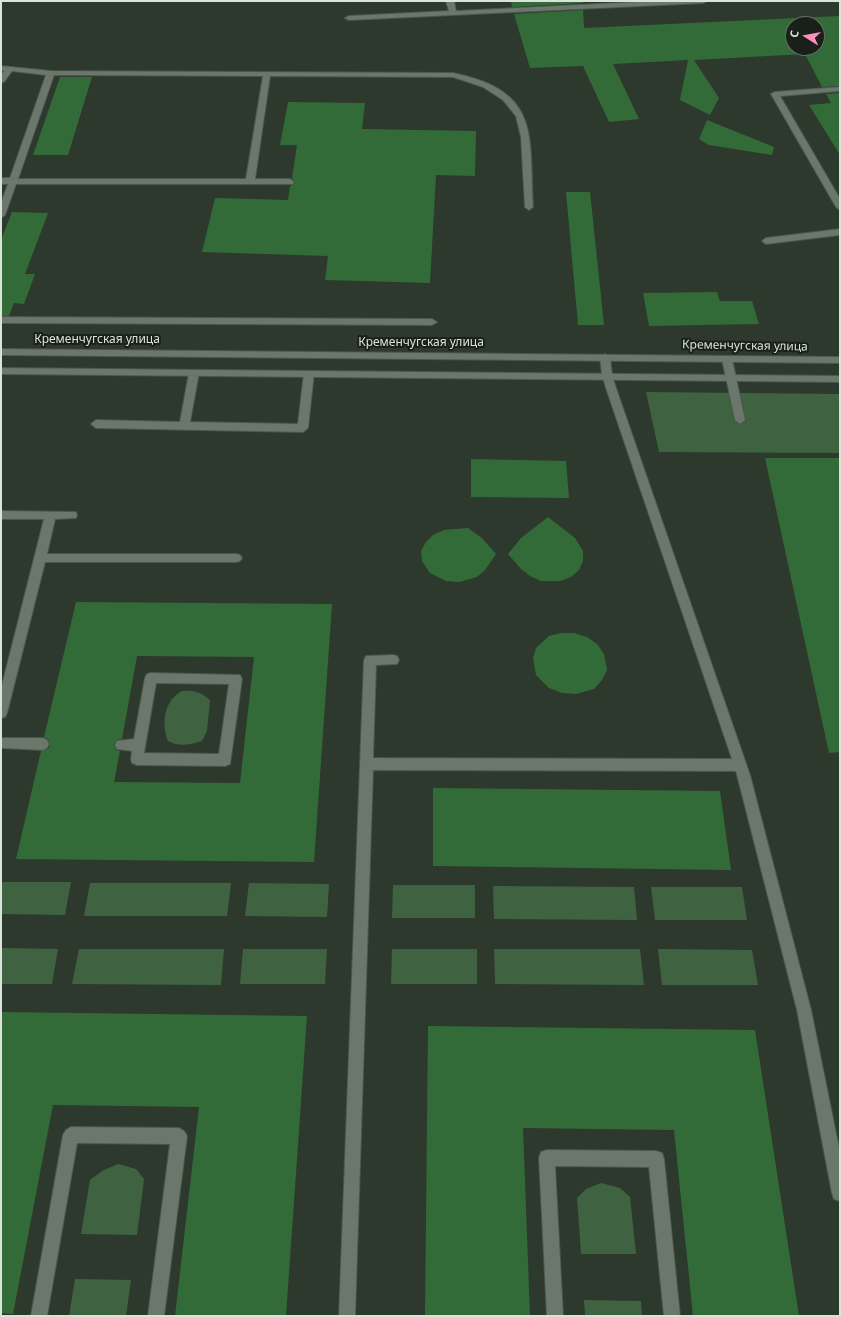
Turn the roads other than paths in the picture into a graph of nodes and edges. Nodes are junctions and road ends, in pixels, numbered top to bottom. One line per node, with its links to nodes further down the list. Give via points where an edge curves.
1 (450, 1): 3 (street)
2 (703, 1): 3 (street)
3 (453, 14): 4 (street)
4 (349, 18)
5 (5, 69): 6 (street); 8 (street)
6 (51, 73): 7 (street); 11 (street)
7 (267, 74): 12 (street); 14 (street, via 453,75 469,77 484,83 506,99 518,112 524,126)
8 (1, 80)
9 (840, 89): 15 (street, via 775,94)
10 (1, 181): 11 (street)
11 (14, 181): 12 (street); 16 (street)
12 (250, 181): 13 (street)
13 (290, 182)
14 (529, 207)
15 (840, 207)
16 (1, 215)
17 (840, 232): 18 (street)
18 (766, 241)
19 (1, 320): 20 (street)
20 (432, 322)
21 (1, 352): 22 (street, Кременчугская улица)
22 (605, 357): 23 (street, Кременчугская улица); 28 (street)
23 (726, 359): 24 (street, Кременчугская улица); 29 (street)
24 (840, 360)
25 (1, 371): 26 (street)
26 (194, 372): 27 (street); 33 (street)
27 (309, 373): 28 (street); 33 (street, via 303,428)
28 (607, 375): 29 (street); 46 (street)
29 (730, 377): 30 (street); 31 (street)
30 (840, 379)
31 (740, 420)
32 (96, 424): 33 (street)
33 (184, 426)
34 (1, 515): 35 (street)
35 (51, 515): 36 (street); 37 (street)
36 (72, 515)
37 (40, 558): 38 (street); 40 (street)
38 (236, 558)
39 (392, 660): 45 (street, via 370,660)
40 (1, 713)
41 (1, 743): 42 (street)
42 (43, 744)
43 (121, 744): 44 (street)
44 (139, 745): 44 (street, via 137,759 225,760 236,679 151,678)
45 (368, 764): 46 (street); 50 (street)
46 (741, 765): 47 (street, via 804,1010)
47 (840, 1193)
48 (39, 1316): 49 (street, via 71,1135 179,1136)
49 (156, 1316)
50 (347, 1316)
51 (555, 1316): 52 (street, via 547,1158 656,1159)
52 (672, 1316)

